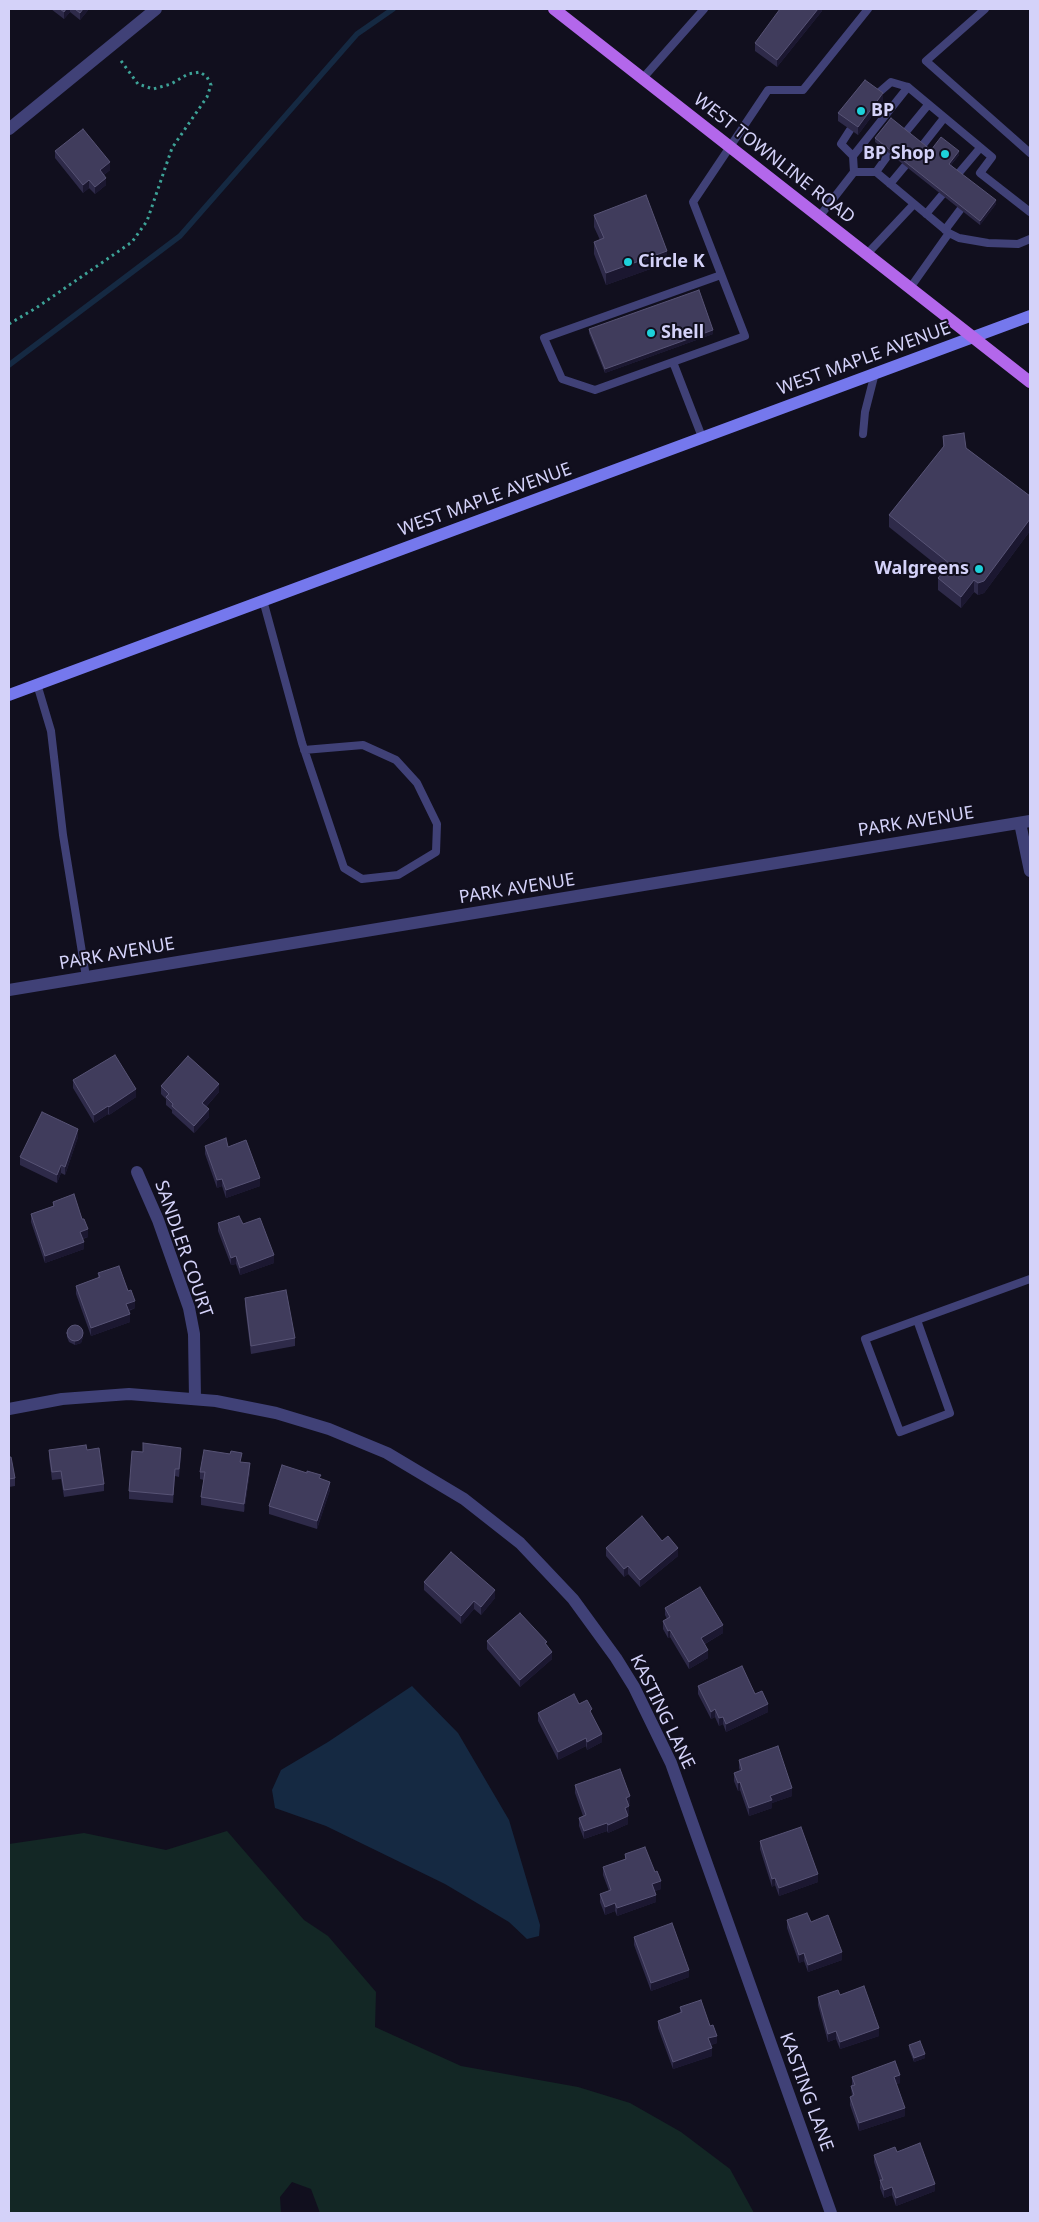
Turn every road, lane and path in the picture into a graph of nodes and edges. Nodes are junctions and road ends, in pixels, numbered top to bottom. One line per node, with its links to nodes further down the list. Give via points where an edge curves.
1 (156, 9): 6 (street)
2 (554, 9): 7 (main road, WEST TOWNLINE ROAD)
3 (704, 9): 7 (lane)
4 (868, 9): 15 (lane, via 803,90 768,90)
5 (985, 9): 18 (lane, via 926,61)
6 (112, 47): 12 (street); 38 (path, via 138,84 154,89 200,72 211,85 207,97 172,148 148,221 132,242)
7 (643, 78): 15 (main road, WEST TOWNLINE ROAD)
8 (908, 87): 9 (lane, via 891,82); 10 (lane); 20 (lane)
9 (876, 95)
10 (928, 104): 11 (lane); 14 (lane)
11 (944, 118): 16 (lane); 17 (lane)
12 (9, 129)
13 (850, 130): 20 (lane, via 841,144)
14 (905, 133)
15 (730, 146): 31 (main road, WEST TOWNLINE ROAD); 35 (lane, via 693,202)
16 (922, 146)
17 (980, 148): 24 (lane); 29 (lane, via 992,157 980,173 984,181)
18 (1030, 153)
19 (889, 154): 23 (lane)
20 (853, 156): 22 (lane)
21 (905, 166): 25 (lane)
22 (854, 172): 23 (lane); 31 (lane)
23 (876, 172): 25 (lane)
24 (958, 174)
25 (890, 184): 27 (lane)
26 (942, 195): 30 (lane)
27 (914, 204): 30 (lane); 34 (lane)
28 (960, 210): 32 (lane)
29 (1030, 212)
30 (926, 214): 32 (lane)
31 (819, 217): 34 (main road, WEST TOWNLINE ROAD)
32 (947, 231): 33 (lane, via 959,238 988,243 1018,244); 36 (lane)
33 (1030, 240)
34 (867, 254): 36 (main road, WEST TOWNLINE ROAD)
35 (721, 275): 40 (lane, via 745,336); 40 (lane, via 544,338 562,380 594,390)
36 (910, 288): 39 (main road, WEST TOWNLINE ROAD)
37 (1030, 316): 39 (main road, WEST MAPLE AVENUE)
38 (9, 324)
39 (972, 337): 41 (main road, WEST MAPLE AVENUE); 42 (main road, WEST TOWNLINE ROAD)
40 (673, 362): 44 (lane)
41 (875, 373): 43 (lane); 44 (main road, WEST MAPLE AVENUE)
42 (1030, 382)
43 (863, 434)
44 (702, 438): 45 (main road, WEST MAPLE AVENUE)
45 (263, 600): 46 (main road, WEST MAPLE AVENUE); 48 (lane)
46 (38, 684): 47 (main road, WEST MAPLE AVENUE); 51 (lane, via 51,731 63,835)
47 (9, 695)
48 (304, 750): 48 (lane, via 344,868 362,879 398,875 436,852 437,824 417,783 396,760 363,746)
49 (1025, 822): 50 (street); 51 (street, PARK AVENUE)
50 (1030, 871)
51 (86, 977): 52 (street, PARK AVENUE)
52 (9, 990)
53 (137, 1172): 56 (street, SANDLER COURT, via 158,1220 188,1308 194,1334)
54 (1030, 1279): 55 (lane)
55 (917, 1320): 55 (lane, via 865,1339 900,1432 950,1413)
56 (195, 1398): 57 (street, KASTING LANE, via 129,1394 62,1399); 58 (street, KASTING LANE, via 276,1413 330,1429 387,1453 464,1499 520,1543 573,1599 634,1687 670,1763)
57 (9, 1409)
58 (831, 2213)

